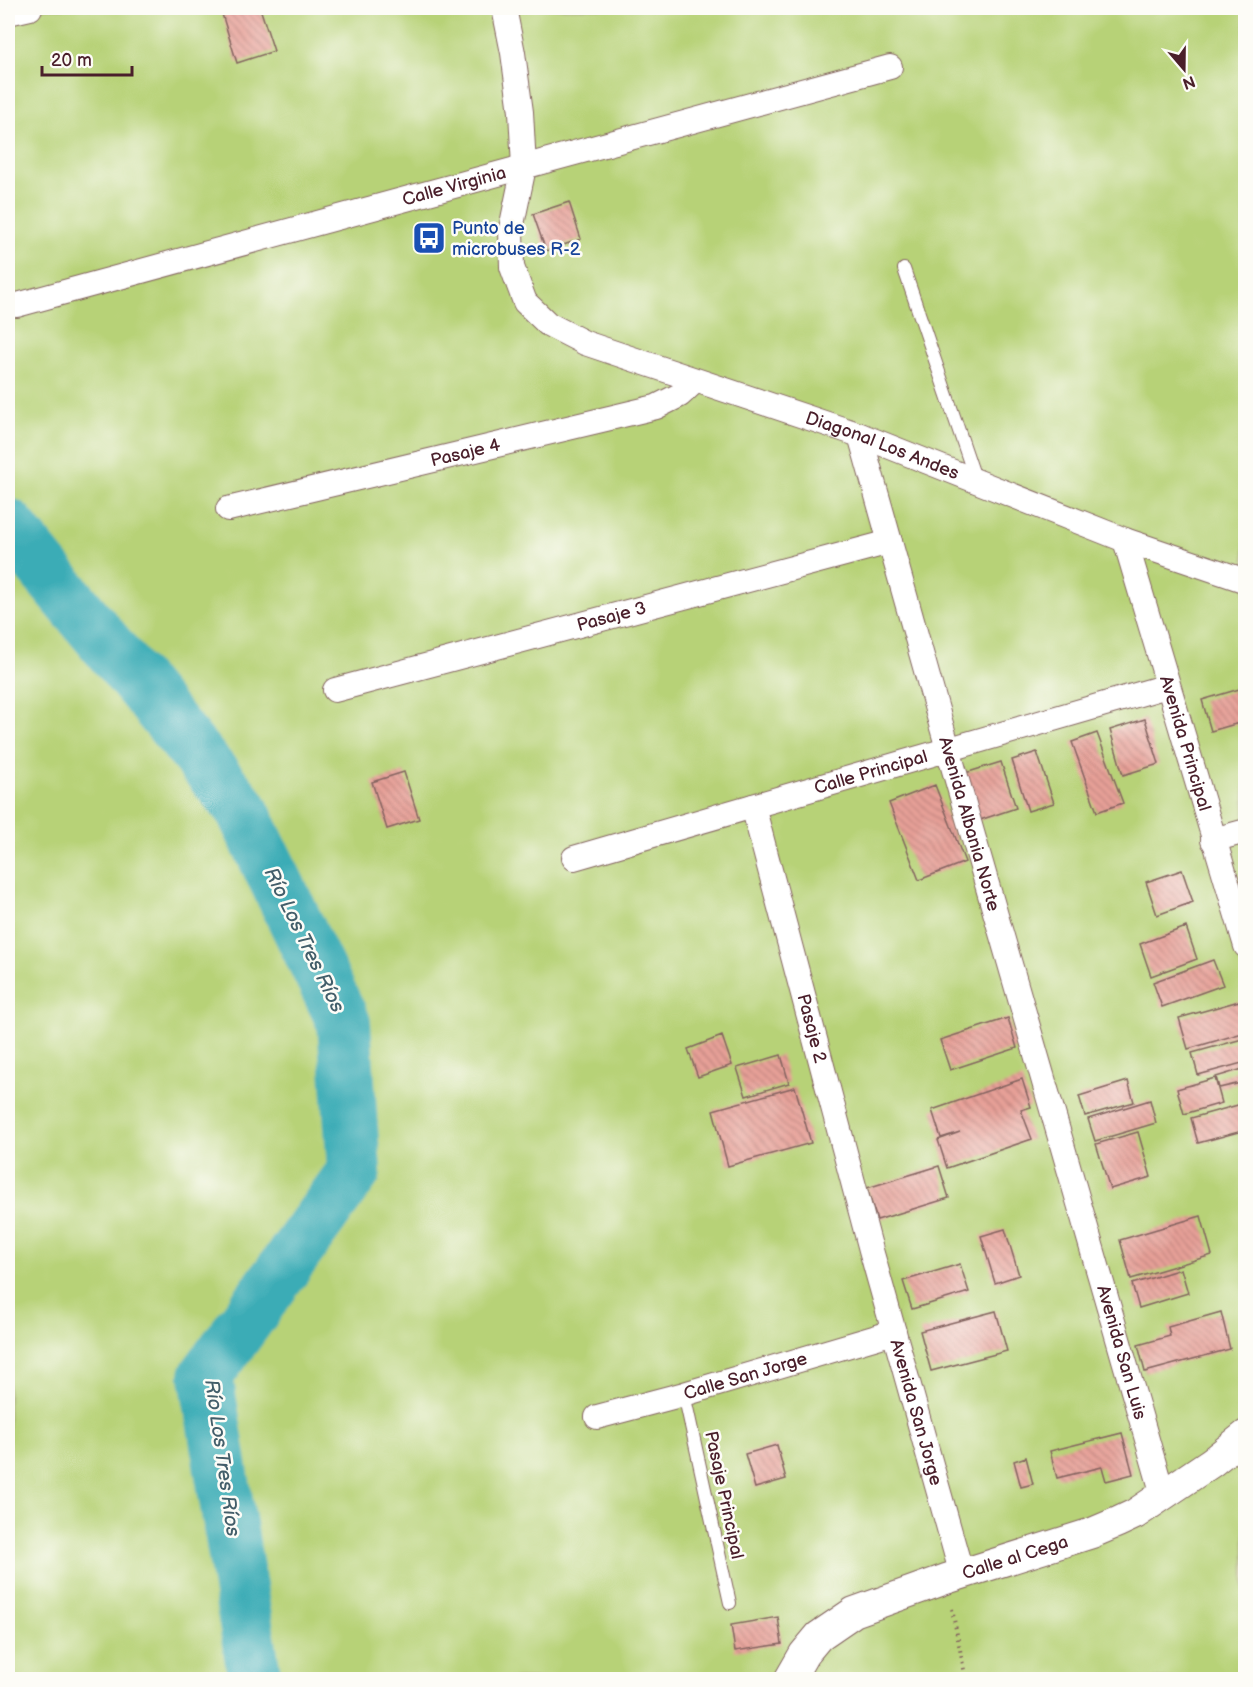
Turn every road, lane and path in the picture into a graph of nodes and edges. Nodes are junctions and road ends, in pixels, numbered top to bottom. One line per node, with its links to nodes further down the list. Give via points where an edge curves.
1 (30, 8): 3 (street)
2 (504, 8): 5 (street, via 521,112)
3 (8, 13)
4 (890, 66): 5 (street, Calle Virginia)
5 (524, 167): 7 (street, Calle Virginia); 8 (street, Diagonal Los Andes, via 511,229 512,267 525,302 548,324 585,343)
6 (904, 269): 10 (lane)
7 (17, 305)
8 (695, 381): 9 (street, Diagonal Los Andes); 11 (street, Pasaje 4, via 656,407)
9 (860, 435): 10 (street, Diagonal Los Andes); 13 (street, Avenida Albania Norte)
10 (976, 482): 12 (street, Diagonal Los Andes)
11 (228, 509)
12 (1125, 540): 14 (street, Diagonal Los Andes); 15 (street, Avenida Principal)
13 (890, 542): 16 (street, Pasaje 3); 17 (street, Avenida Albania Norte)
14 (1245, 581)
15 (1167, 686): 17 (street, Calle Principal); 20 (street, Avenida Principal)
16 (335, 690)
17 (948, 749): 18 (street, Calle Principal); 23 (street, Avenida Albania Norte)
18 (753, 806): 21 (street, Calle Principal); 24 (street, Pasaje 2)
19 (1245, 831): 20 (street)
20 (1213, 840): 22 (street, Avenida Principal)
21 (574, 858)
22 (1245, 946)
23 (1083, 1211): 29 (street, Avenida San Luis)
24 (871, 1250): 25 (street, Avenida San Jorge)
25 (894, 1332): 26 (street, Calle San Jorge); 30 (street, Avenida San Jorge)
26 (684, 1394): 27 (street, Calle San Jorge); 31 (lane, Pasaje Principal)
27 (597, 1417)
28 (1245, 1435): 29 (street, Calle al Cega)
29 (1164, 1495): 30 (street, Calle al Cega, via 1136,1514 1101,1529)
30 (954, 1577): 33 (street, Calle al Cega, via 854,1612 819,1636); 34 (path)
31 (730, 1604)
32 (1107, 1677): 35 (path)
33 (789, 1680)
34 (966, 1680)
35 (1098, 1680)

